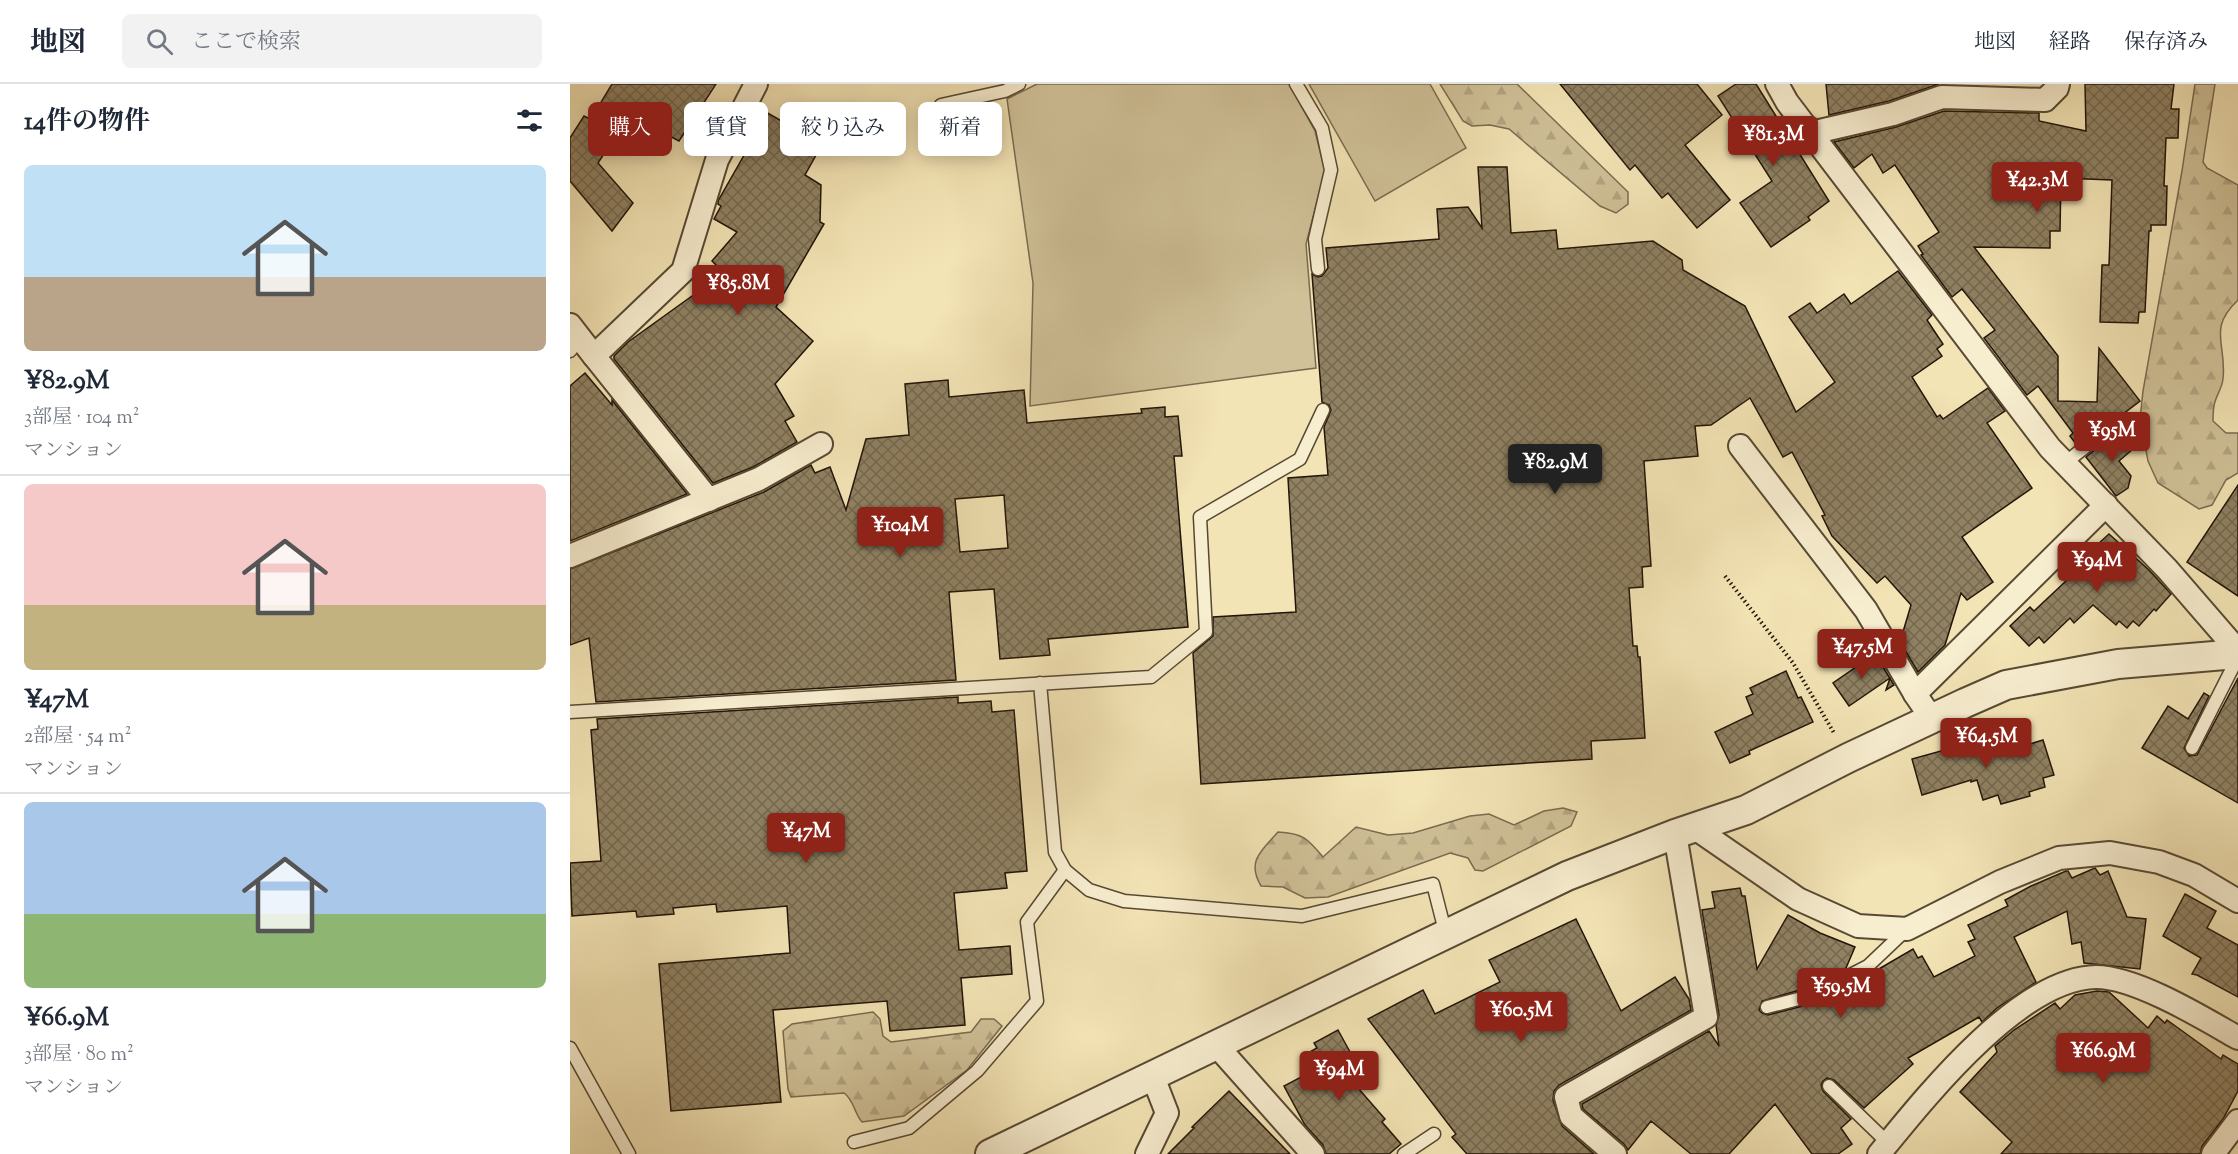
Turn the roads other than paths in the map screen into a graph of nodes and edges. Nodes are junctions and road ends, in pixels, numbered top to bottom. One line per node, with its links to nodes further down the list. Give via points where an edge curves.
1 (756, 84): 10 (street, via 717,160 683,271)
2 (1018, 84): 6 (lane, via 1005,91)
3 (1296, 84): 8 (lane, via 1322,129 1331,170 1315,239)
4 (1778, 84): 7 (street)
5 (2058, 84): 7 (street, via 2045,100 1942,97 1893,114)
6 (955, 102)
7 (1811, 133): 15 (street)
8 (1318, 269)
9 (573, 338): 10 (street)
10 (594, 356): 16 (street)
11 (1323, 410): 20 (lane, via 1300,459 1200,517 1206,632 1151,677)
12 (2118, 421): 15 (lane)
13 (821, 444): 16 (street, via 759,479)
14 (1740, 446): 21 (street, via 1866,610)
15 (2065, 463): 17 (street)
16 (709, 500): 18 (street)
17 (2106, 505): 19 (street, via 2167,569); 21 (street)
18 (570, 556)
19 (2238, 654): 23 (street, via 2118,664 2006,685); 24 (lane)
20 (1040, 683): 22 (lane); 26 (lane, via 1055,852)
21 (1915, 694): 23 (street)
22 (570, 712)
23 (1932, 719): 25 (street, via 1746,810)
24 (2192, 748)
25 (1685, 831): 28 (street, via 1798,899 1858,926); 29 (street, via 1567,876); 45 (street, via 1706,1017 1566,1097 1570,1116)
26 (1065, 870): 29 (lane, via 1089,890 1124,901 1302,916 1433,884); 38 (lane, via 1027,922 1037,1001 977,1071 909,1128)
27 (2238, 901): 28 (street, via 2194,875 2159,862 2100,854 2059,858 2000,882)
28 (1907, 929): 30 (lane, via 1868,966 1810,996)
29 (1446, 935): 32 (street)
30 (1767, 1008)
31 (2238, 1038): 39 (street, via 2185,1008 2127,983 2097,977 2070,981 2026,1003 1991,1030 1929,1092)
32 (1217, 1046): 34 (street); 40 (street)
33 (570, 1048): 41 (lane)
34 (1152, 1077): 42 (street); 43 (street, via 1167,1113)
35 (1829, 1086): 39 (lane)
36 (2238, 1121): 46 (street)
37 (1434, 1134): 44 (lane)
38 (854, 1142)
39 (1883, 1148)
40 (1311, 1153)
41 (629, 1154)
42 (990, 1154)
43 (1147, 1154)
44 (1404, 1154)
45 (1615, 1154)
46 (2213, 1154)

